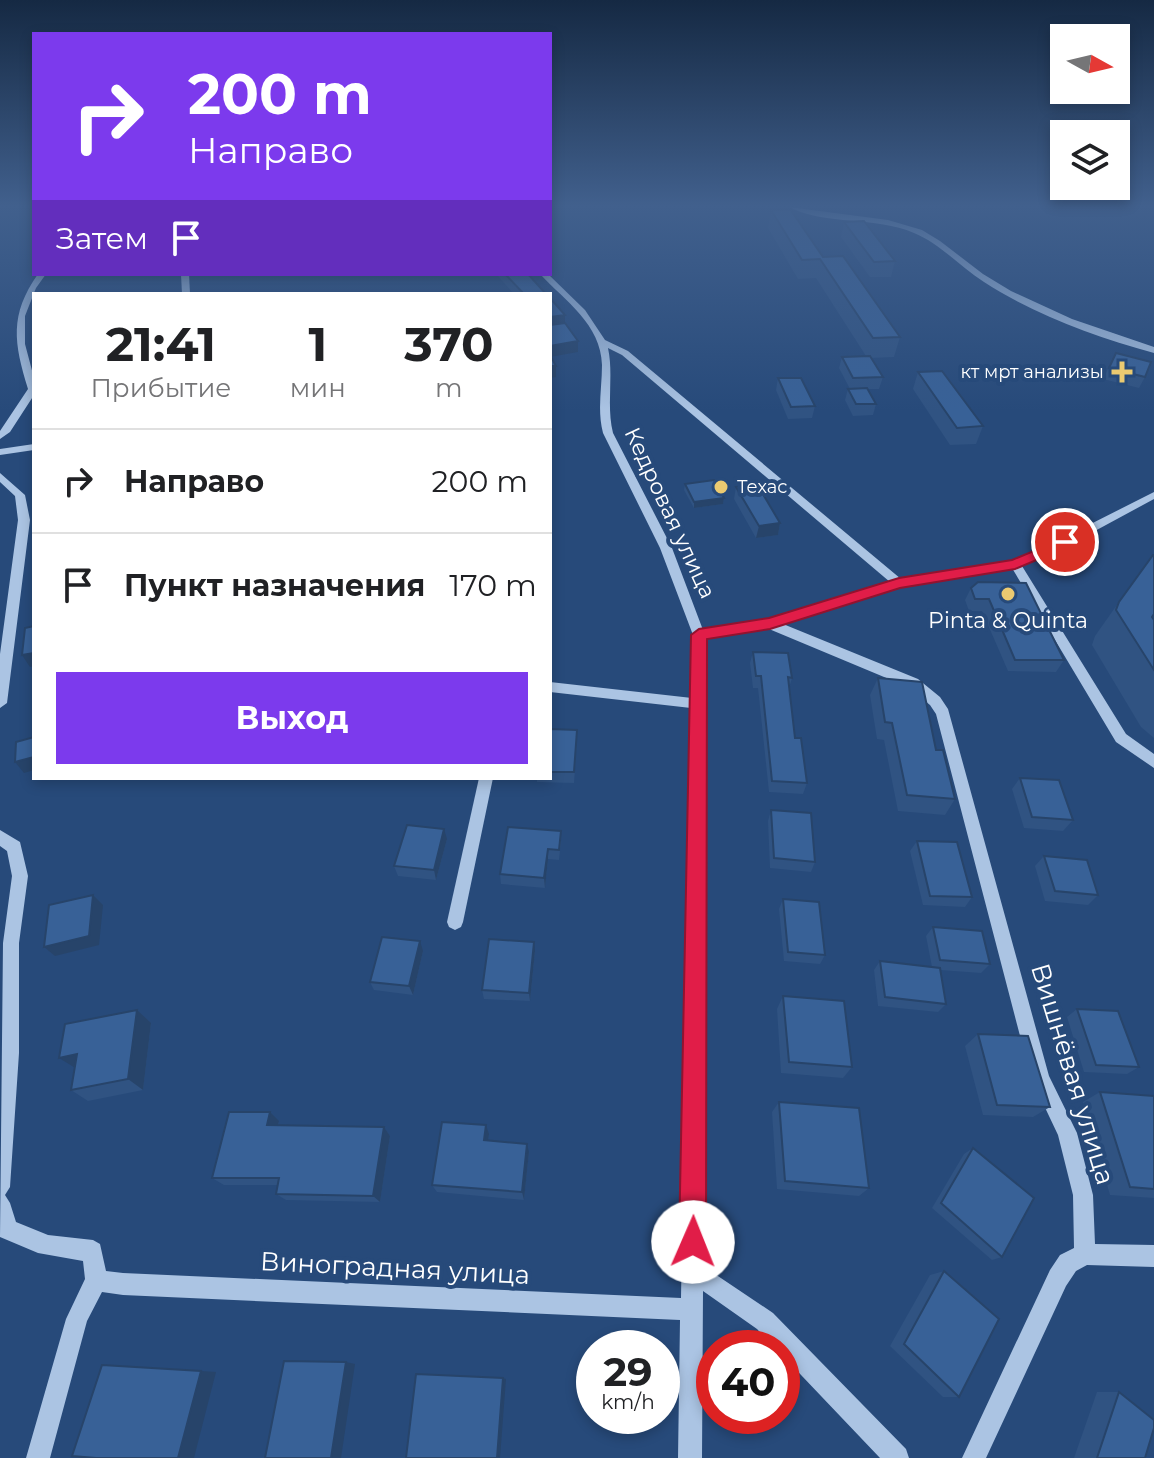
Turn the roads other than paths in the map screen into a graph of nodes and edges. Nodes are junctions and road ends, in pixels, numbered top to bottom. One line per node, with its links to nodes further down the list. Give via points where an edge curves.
1 (979, 275): 5 (street, via 1084,326)
2 (40, 276): 6 (street, via 18,321)
3 (546, 276): 4 (street)
4 (602, 342): 14 (street, via 625,353); 16 (street, Кедровая улица, via 608,433 666,548)
5 (1154, 350)
6 (32, 386)
7 (32, 391): 8 (street)
8 (0, 436)
9 (32, 447): 10 (street)
10 (0, 452)
11 (0, 476): 18 (street, via 20,495 24,520)
12 (1154, 495): 13 (street)
13 (1015, 564): 14 (street); 20 (street, via 1121,738)
14 (899, 583): 15 (street)
15 (770, 624): 16 (street); 26 (street, Вишнёвая улица, via 913,683 943,713 1040,1078 1067,1133 1083,1195)
16 (699, 635): 19 (street, Кедровая улица)
17 (552, 687): 19 (street)
18 (0, 703)
19 (699, 704): 28 (street, Кедровая улица)
20 (1154, 762)
21 (486, 780): 23 (street)
22 (0, 837): 24 (street, via 14,847 20,876 11,943)
23 (455, 922)
24 (0, 1187)
25 (0, 1203): 29 (street, via 7,1229 25,1240 93,1251)
26 (1085, 1254): 27 (street); 34 (street, via 1068,1263 1058,1278)
27 (1154, 1256)
28 (693, 1272): 30 (street, Кедровая улица); 33 (street, via 765,1321)
29 (96, 1280): 30 (street, Виноградная улица); 31 (street, via 77,1319)
30 (692, 1310): 32 (street, Кедровая улица)
31 (38, 1458)
32 (690, 1458)
33 (897, 1458)
34 (974, 1458)

